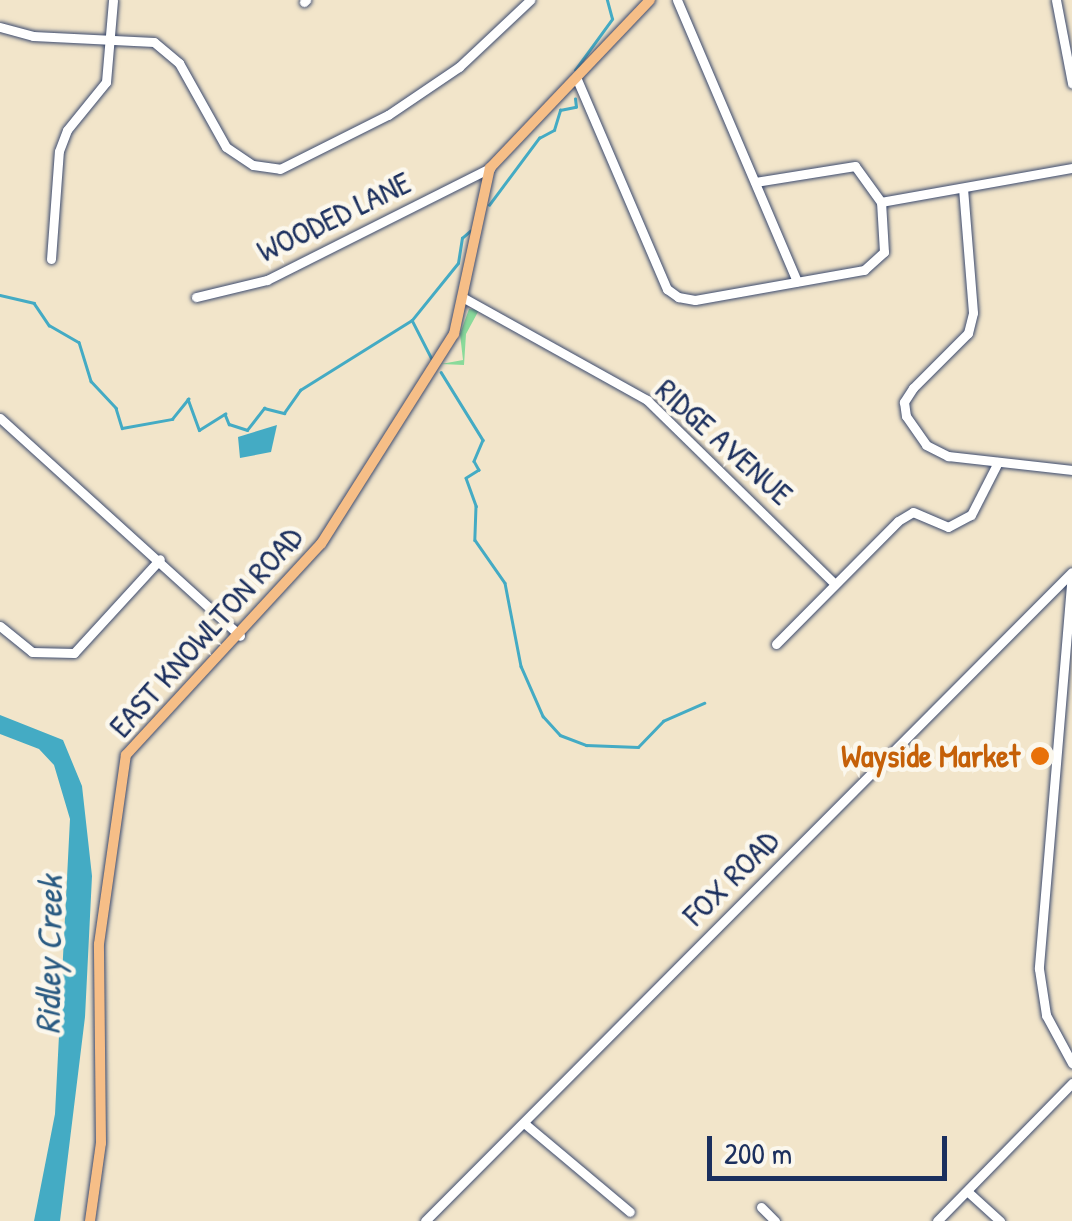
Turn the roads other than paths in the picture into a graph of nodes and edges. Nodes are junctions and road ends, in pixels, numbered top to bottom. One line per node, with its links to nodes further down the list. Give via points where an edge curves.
1 (112, 0): 7 (street)
2 (530, 0): 7 (street, via 458,67 402,106 280,169 253,165 226,147 167,50)
3 (650, 0): 8 (main road)
4 (677, 0): 12 (street)
5 (1056, 0): 9 (street)
6 (0, 27): 7 (street, via 32,36)
7 (112, 36): 15 (street, via 106,82 62,140)
8 (576, 77): 10 (main road); 16 (street, via 667,289 694,300)
9 (1072, 84)
10 (490, 168): 17 (street, WOODED LANE, via 267,280); 18 (main road, EAST KNOWLTON ROAD)
11 (1072, 168): 13 (street)
12 (755, 182): 14 (street, via 855,166); 16 (street)
13 (963, 188): 14 (street); 20 (street, via 970,323 960,344 913,388 906,416 937,450)
14 (881, 202): 16 (street, via 886,240 876,264)
15 (51, 259)
16 (797, 281)
17 (196, 297)
18 (464, 298): 24 (street, RIDGE AVENUE, via 647,400); 26 (main road, EAST KNOWLTON ROAD, via 448,344 328,533)
19 (0, 418): 22 (street)
20 (998, 462): 21 (street); 24 (street, via 971,515 948,527 914,512)
21 (1072, 470)
22 (160, 559): 25 (street, via 74,653 32,652); 26 (street)
23 (1072, 572): 28 (street, via 1039,969 1046,1015); 30 (street, FOX ROAD)
24 (832, 581): 27 (street)
25 (0, 626)
26 (240, 636): 34 (main road, EAST KNOWLTON ROAD, via 144,732 120,772 99,944 101,1143)
27 (776, 644)
28 (1072, 1064)
29 (1072, 1083): 31 (street)
30 (524, 1124): 33 (street); 35 (street, FOX ROAD)
31 (967, 1191): 37 (street); 38 (street)
32 (761, 1207): 36 (street)
33 (630, 1212)
34 (90, 1221)
35 (425, 1221)
36 (774, 1221)
37 (937, 1221)
38 (1000, 1221)

